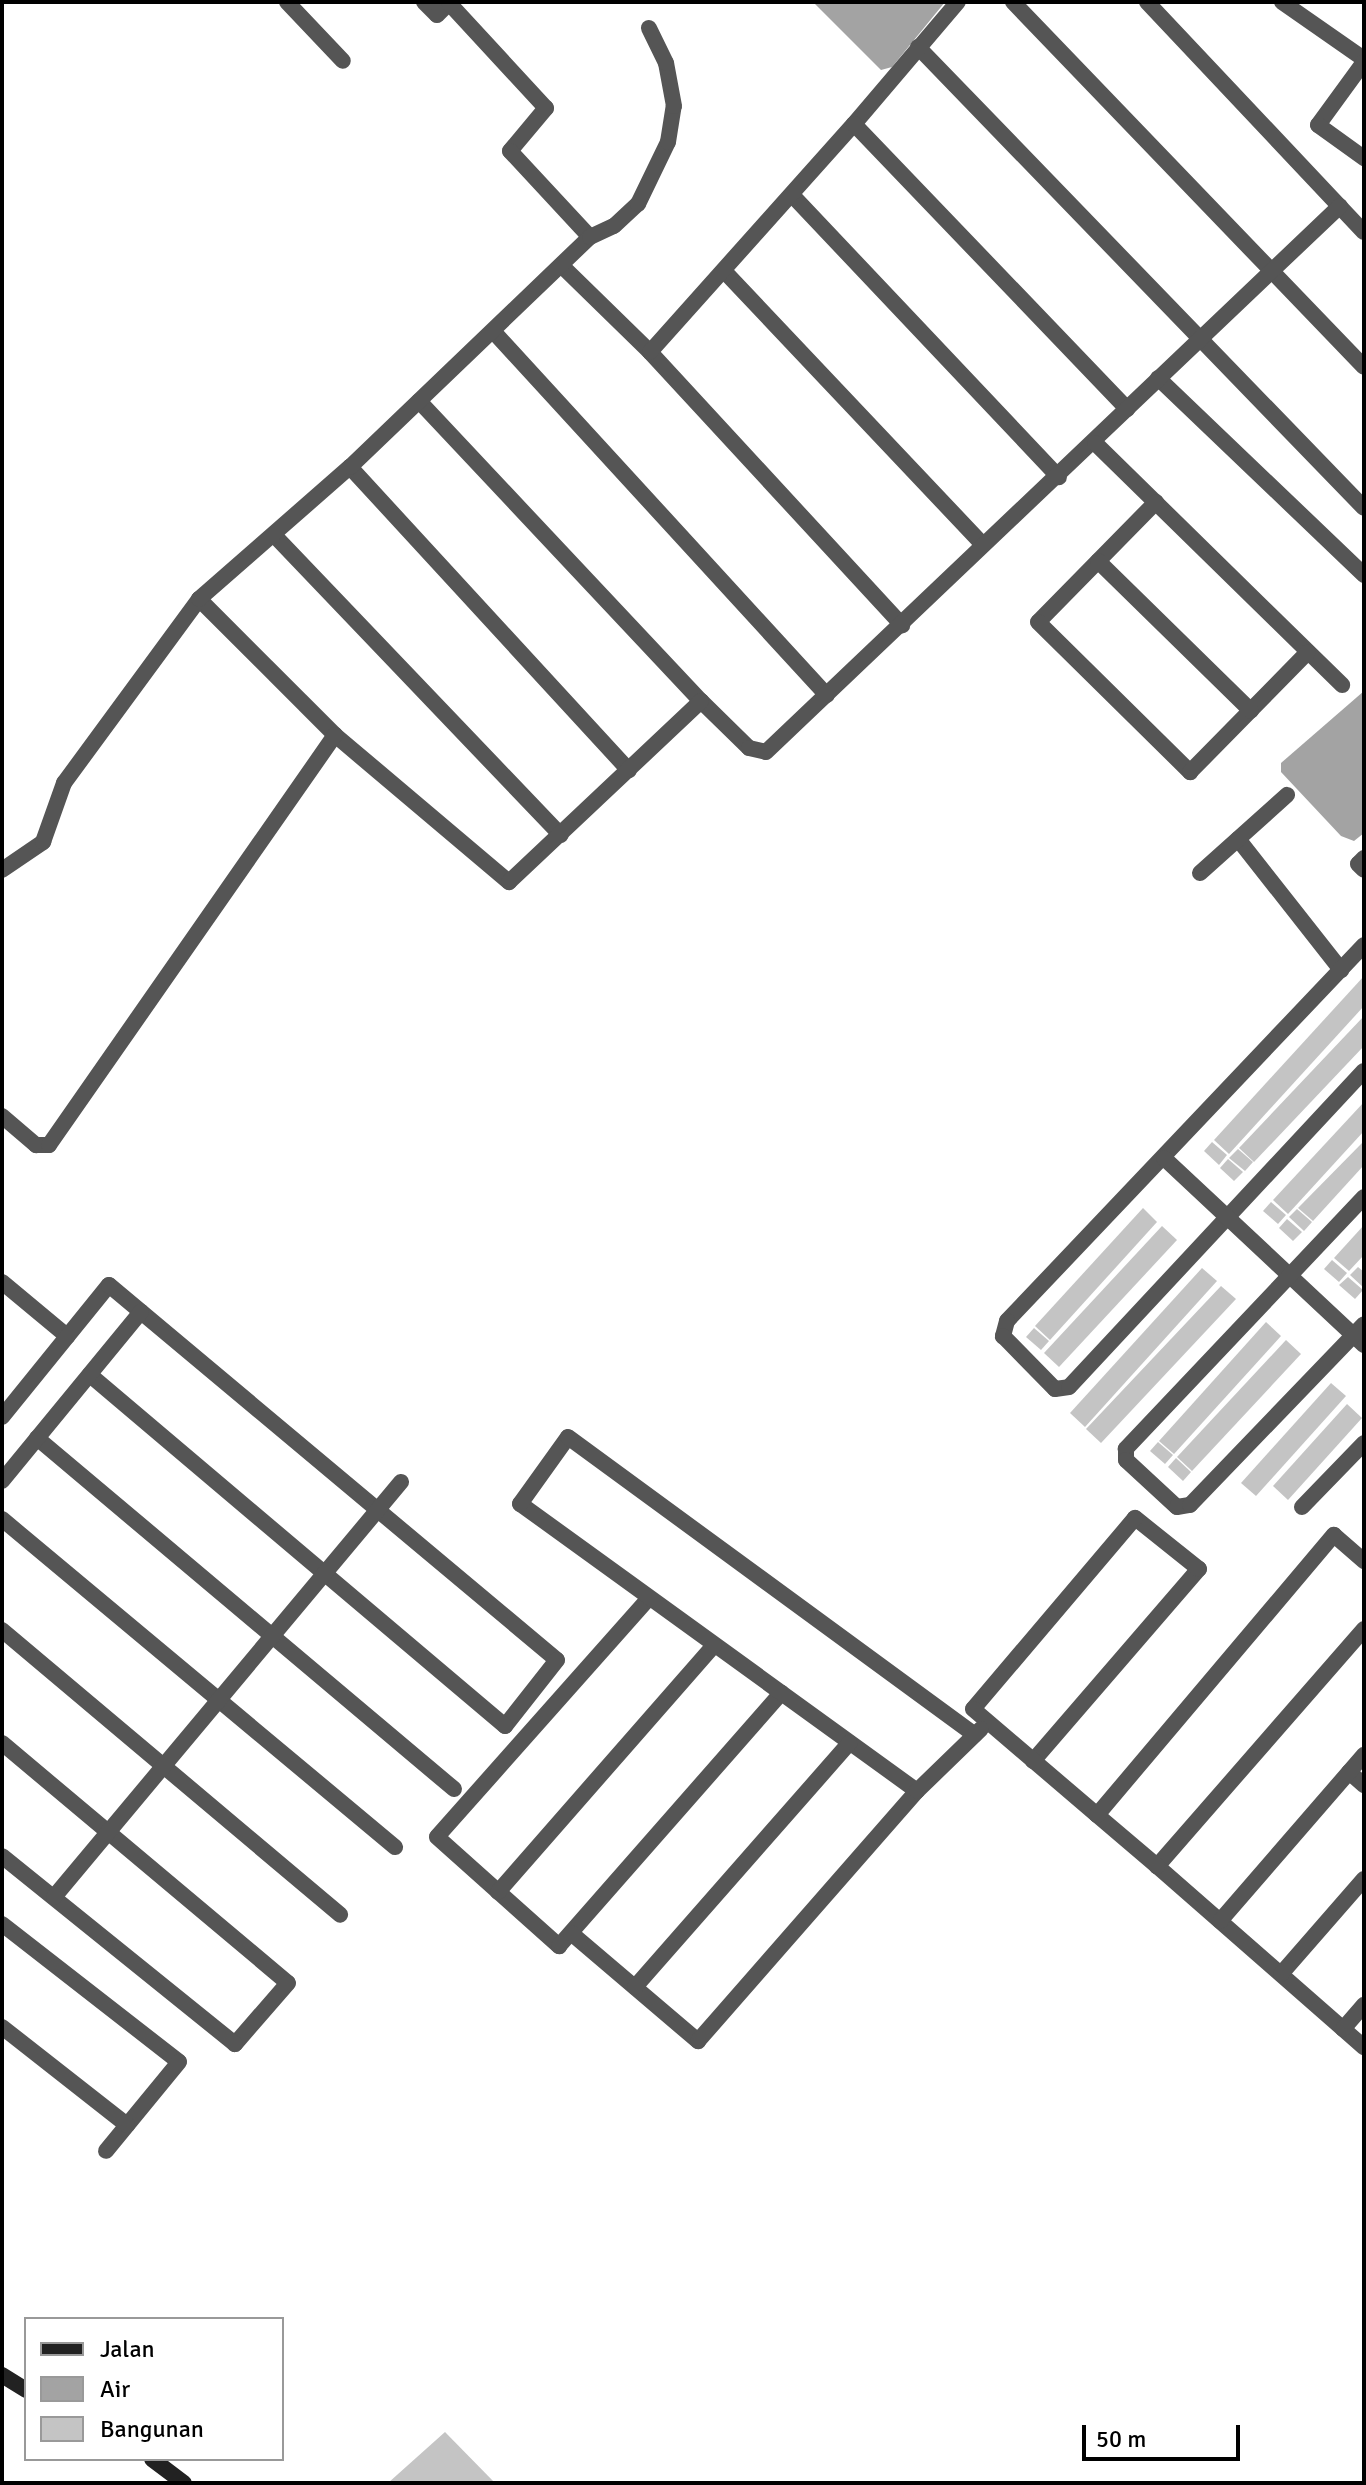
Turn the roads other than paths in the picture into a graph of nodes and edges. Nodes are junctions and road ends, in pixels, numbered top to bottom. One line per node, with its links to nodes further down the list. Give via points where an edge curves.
1 (287, 2): 11 (street)
2 (424, 2): 3 (street, via 437,15)
3 (449, 2): 17 (street, via 546,108 510,151)
4 (958, 2): 9 (street)
5 (1013, 2): 19 (street)
6 (1147, 2): 15 (street)
7 (1282, 2): 10 (street)
8 (649, 28): 17 (street, via 669,77 674,106 668,142 638,204 614,226)
9 (918, 47): 12 (street); 22 (street)
10 (1364, 60): 13 (street, via 1318,125)
11 (343, 61)
12 (854, 124): 14 (street); 27 (street)
13 (1364, 158)
14 (793, 196): 20 (street); 30 (street)
15 (1340, 206): 16 (street); 19 (street)
16 (1364, 232)
17 (590, 237): 18 (street)
18 (563, 267): 21 (street); 23 (street)
19 (1272, 269): 22 (street); 24 (street)
20 (726, 273): 23 (street); 34 (street)
21 (493, 331): 26 (street); 41 (street)
22 (1203, 341): 25 (street); 32 (street)
23 (650, 352): 38 (street)
24 (1364, 367)
25 (1158, 378): 27 (street); 36 (street)
26 (419, 401): 29 (street); 42 (street)
27 (1127, 409): 28 (street)
28 (1095, 443): 30 (street); 31 (street)
29 (350, 467): 33 (street); 45 (street)
30 (1059, 477): 34 (street)
31 (1156, 502): 35 (street); 39 (street)
32 (1364, 508)
33 (274, 535): 37 (street); 47 (street)
34 (983, 545): 38 (street)
35 (1098, 561): 43 (street); 43 (street, via 1038,622 1190,772)
36 (1364, 575)
37 (199, 599): 44 (street); 50 (street, via 64,783 43,842)
38 (902, 625): 41 (street)
39 (1308, 652): 40 (street); 43 (street)
40 (1342, 685)
41 (827, 695): 42 (street, via 771,749 760,753)
42 (701, 701): 45 (street)
43 (1251, 711)
44 (335, 735): 47 (street, via 509,882); 56 (street, via 49,1145 36,1145)
45 (629, 770): 47 (street)
46 (1287, 795): 48 (street)
47 (561, 835)
48 (1238, 839): 52 (street); 54 (street)
49 (1364, 858): 51 (street, via 1358,864)
50 (2, 870)
51 (1364, 870)
52 (1200, 873)
53 (1364, 945): 54 (street)
54 (1341, 970): 57 (street)
55 (1364, 1071): 59 (street)
56 (2, 1116)
57 (1164, 1158): 59 (street); 59 (street, via 1007,1321 1003,1336 1055,1389 1069,1387)
58 (1364, 1197): 60 (street)
59 (1227, 1217): 60 (street)
60 (1290, 1275): 63 (street); 63 (street, via 1126,1449 1126,1460 1177,1507 1190,1505)
61 (2, 1282): 64 (street)
62 (141, 1312): 64 (street, via 109,1285); 65 (street); 72 (street)
63 (1361, 1335)
64 (67, 1336): 66 (street)
65 (90, 1375): 67 (street); 75 (street)
66 (2, 1417)
67 (37, 1438): 69 (street); 79 (street)
68 (1361, 1452): 71 (street)
69 (2, 1481)
70 (401, 1482): 72 (street)
71 (1302, 1507)
72 (378, 1510): 75 (street); 75 (street, via 557,1660 505,1726)
73 (2, 1519): 82 (street)
74 (1364, 1561): 94 (street, via 1334,1535)
75 (324, 1573): 79 (street)
76 (649, 1598): 80 (street); 84 (street, via 520,1504 568,1437); 100 (street, via 437,1837)
77 (1364, 1629): 98 (street)
78 (2, 1630): 89 (street)
79 (272, 1636): 82 (street); 92 (street)
80 (714, 1645): 81 (street); 100 (street)
81 (781, 1693): 86 (street); 105 (street)
82 (219, 1700): 89 (street); 96 (street)
83 (987, 1722): 84 (street); 88 (street); 88 (street, via 973,1709 1135,1518 1199,1569)
84 (975, 1735): 93 (street)
85 (2, 1743): 95 (street)
86 (849, 1743): 93 (street); 107 (street)
87 (1364, 1755): 90 (street)
88 (1033, 1761): 94 (street)
89 (163, 1766): 95 (street); 102 (street)
90 (1349, 1772): 91 (street); 103 (street)
91 (1364, 1785)
92 (454, 1789)
93 (917, 1791): 107 (street, via 698,2041)
94 (1097, 1815): 98 (street)
95 (108, 1832): 101 (street); 101 (street, via 288,1983 235,2044)
96 (395, 1847)
97 (2, 1856): 101 (street)
98 (1157, 1866): 103 (street)
99 (1364, 1879): 106 (street)
100 (498, 1892): 105 (street, via 559,1946)
101 (54, 1897)
102 (340, 1915)
103 (1220, 1921): 106 (street)
104 (2, 1924): 112 (street, via 179,2062)
105 (571, 1933): 107 (street)
106 (1281, 1974): 110 (street)
107 (635, 1987)
108 (1364, 2005): 110 (street)
109 (2, 2027): 112 (street)
110 (1343, 2029): 111 (street)
111 (1364, 2047)
112 (127, 2125): 113 (street)
113 (106, 2151)
114 (2, 2375): 115 (main road)
115 (24, 2389)
116 (155, 2461): 117 (main road)
117 (184, 2483)

